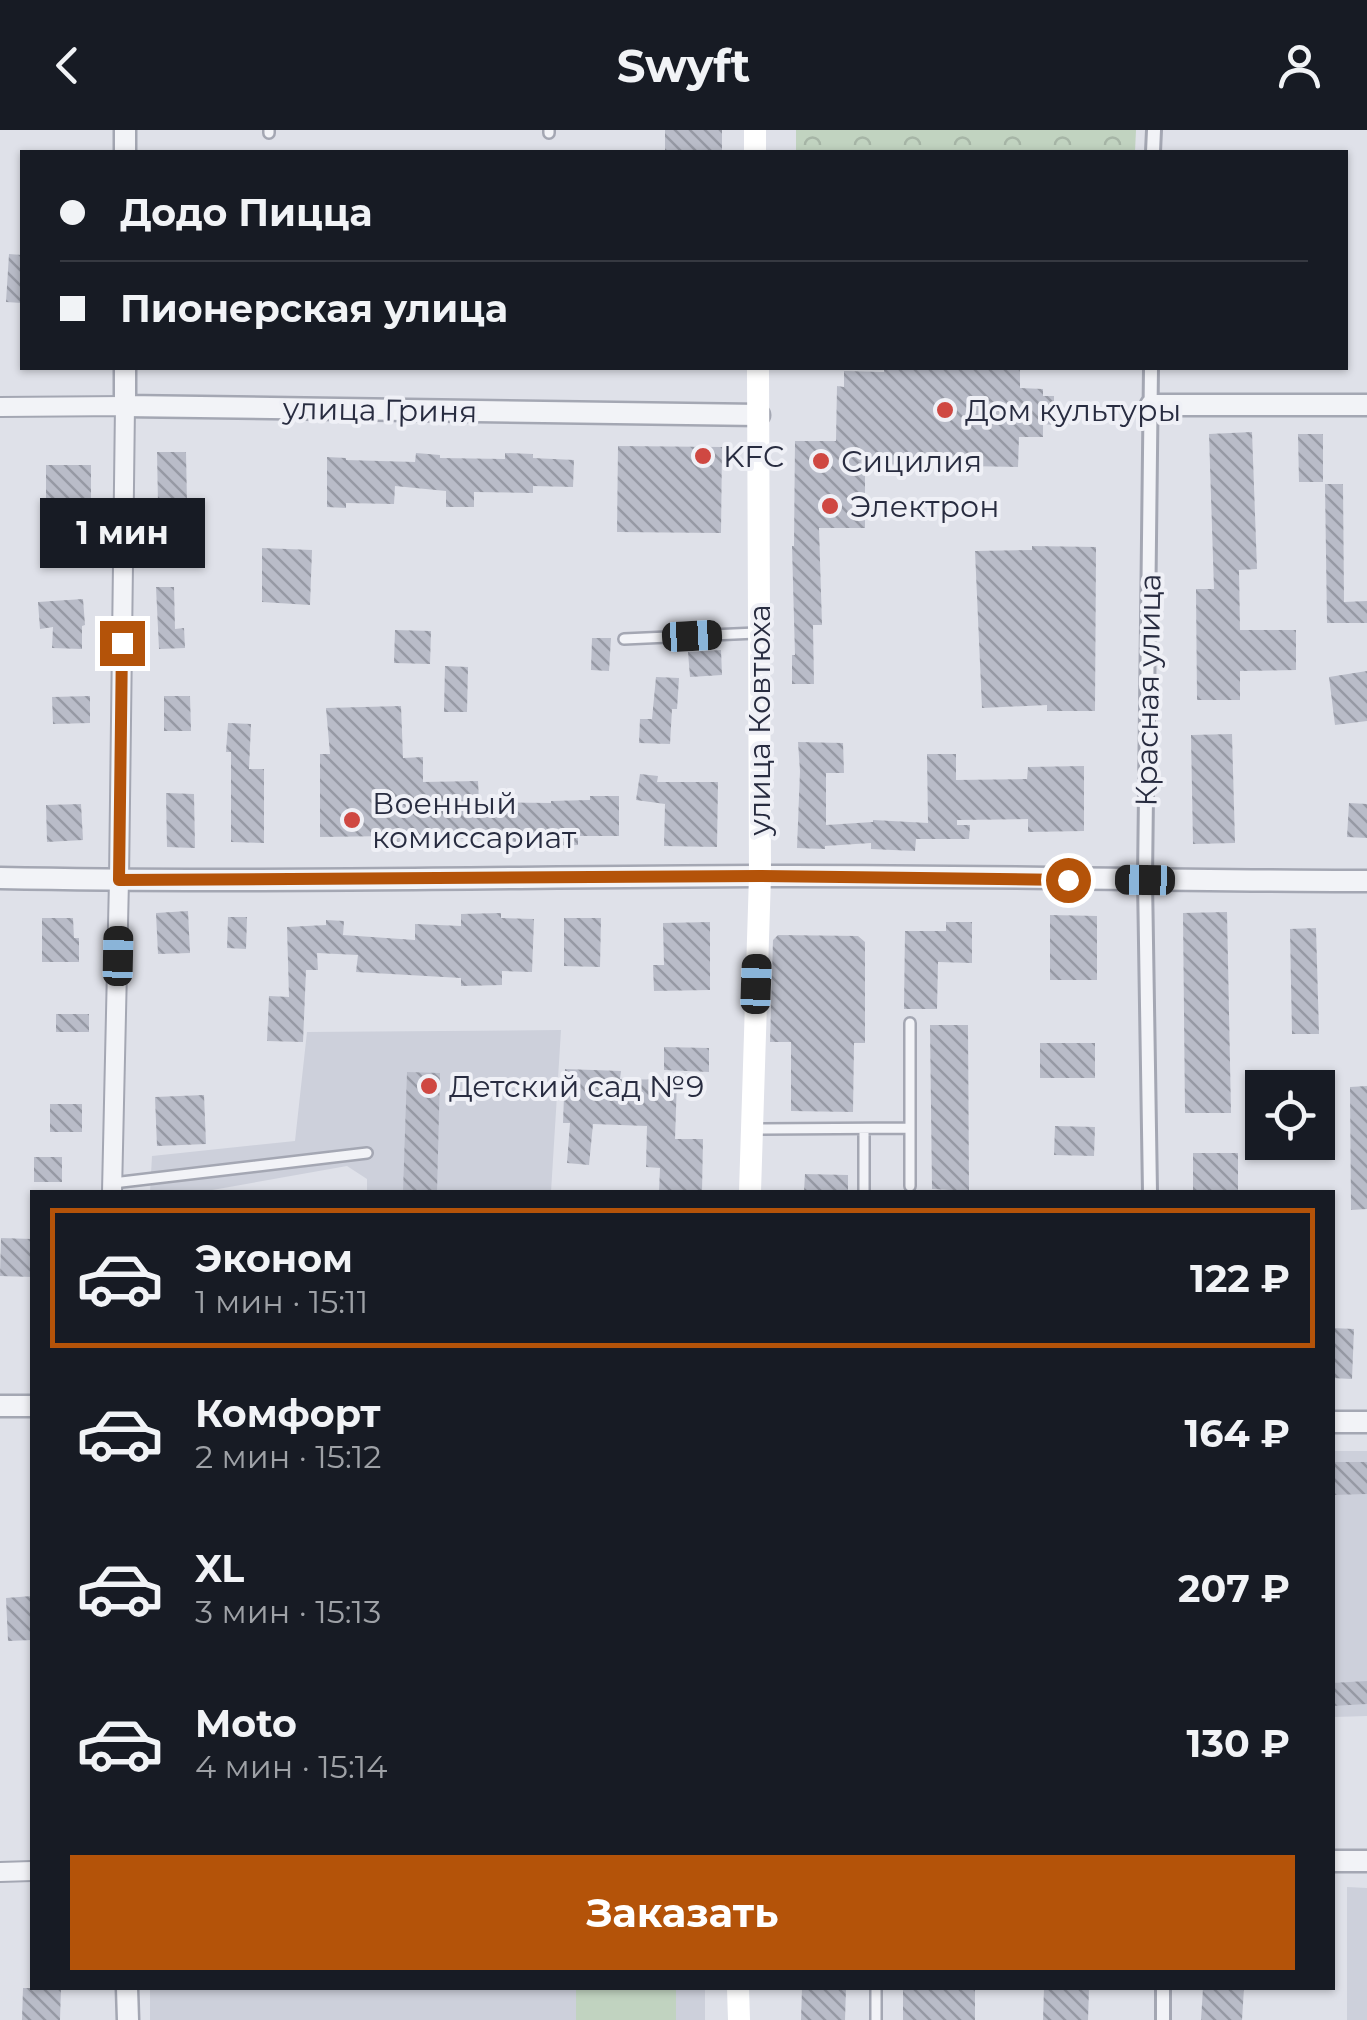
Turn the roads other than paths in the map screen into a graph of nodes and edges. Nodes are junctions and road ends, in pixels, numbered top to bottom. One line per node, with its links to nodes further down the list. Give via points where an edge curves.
1 (124, 370): 6 (street)
2 (758, 370): 8 (main road, улица Ковтюха)
3 (1152, 370): 4 (street, Красная улица)
4 (1151, 404): 5 (street); 14 (street, Красная улица)
5 (1367, 405)
6 (124, 406): 7 (street, улица Гриня); 8 (street, улица Гриня); 13 (street)
7 (0, 407)
8 (759, 415): 9 (main road, улица Ковтюха)
9 (759, 633): 10 (lane); 11 (main road, улица Ковтюха)
10 (624, 639)
11 (760, 876): 13 (street); 14 (street); 19 (main road, улица Ковтюха)
12 (0, 878): 13 (street)
13 (119, 880): 22 (street)
14 (1145, 880): 15 (street); 25 (street, Красная улица)
15 (1367, 880)
16 (910, 1023): 18 (lane)
17 (864, 1128): 18 (lane); 19 (lane); 24 (lane)
18 (910, 1128): 21 (lane)
19 (752, 1129): 23 (main road, улица Ковтюха)
20 (368, 1153): 22 (lane)
21 (910, 1186)
22 (113, 1188)
23 (750, 1190)
24 (864, 1190)
25 (1150, 1190)
26 (0, 1406): 27 (street)
27 (30, 1406)
28 (1335, 1422): 29 (street)
29 (1367, 1422)
30 (1335, 1861): 31 (street)
31 (1367, 1861)
32 (30, 1871): 33 (street)
33 (0, 1872)
34 (128, 1990): 38 (street)
35 (738, 1990): 39 (main road)
36 (876, 1990): 40 (lane)
37 (1163, 1990): 41 (street)
38 (128, 2020)
39 (739, 2020)
40 (876, 2020)
41 (1163, 2020)

